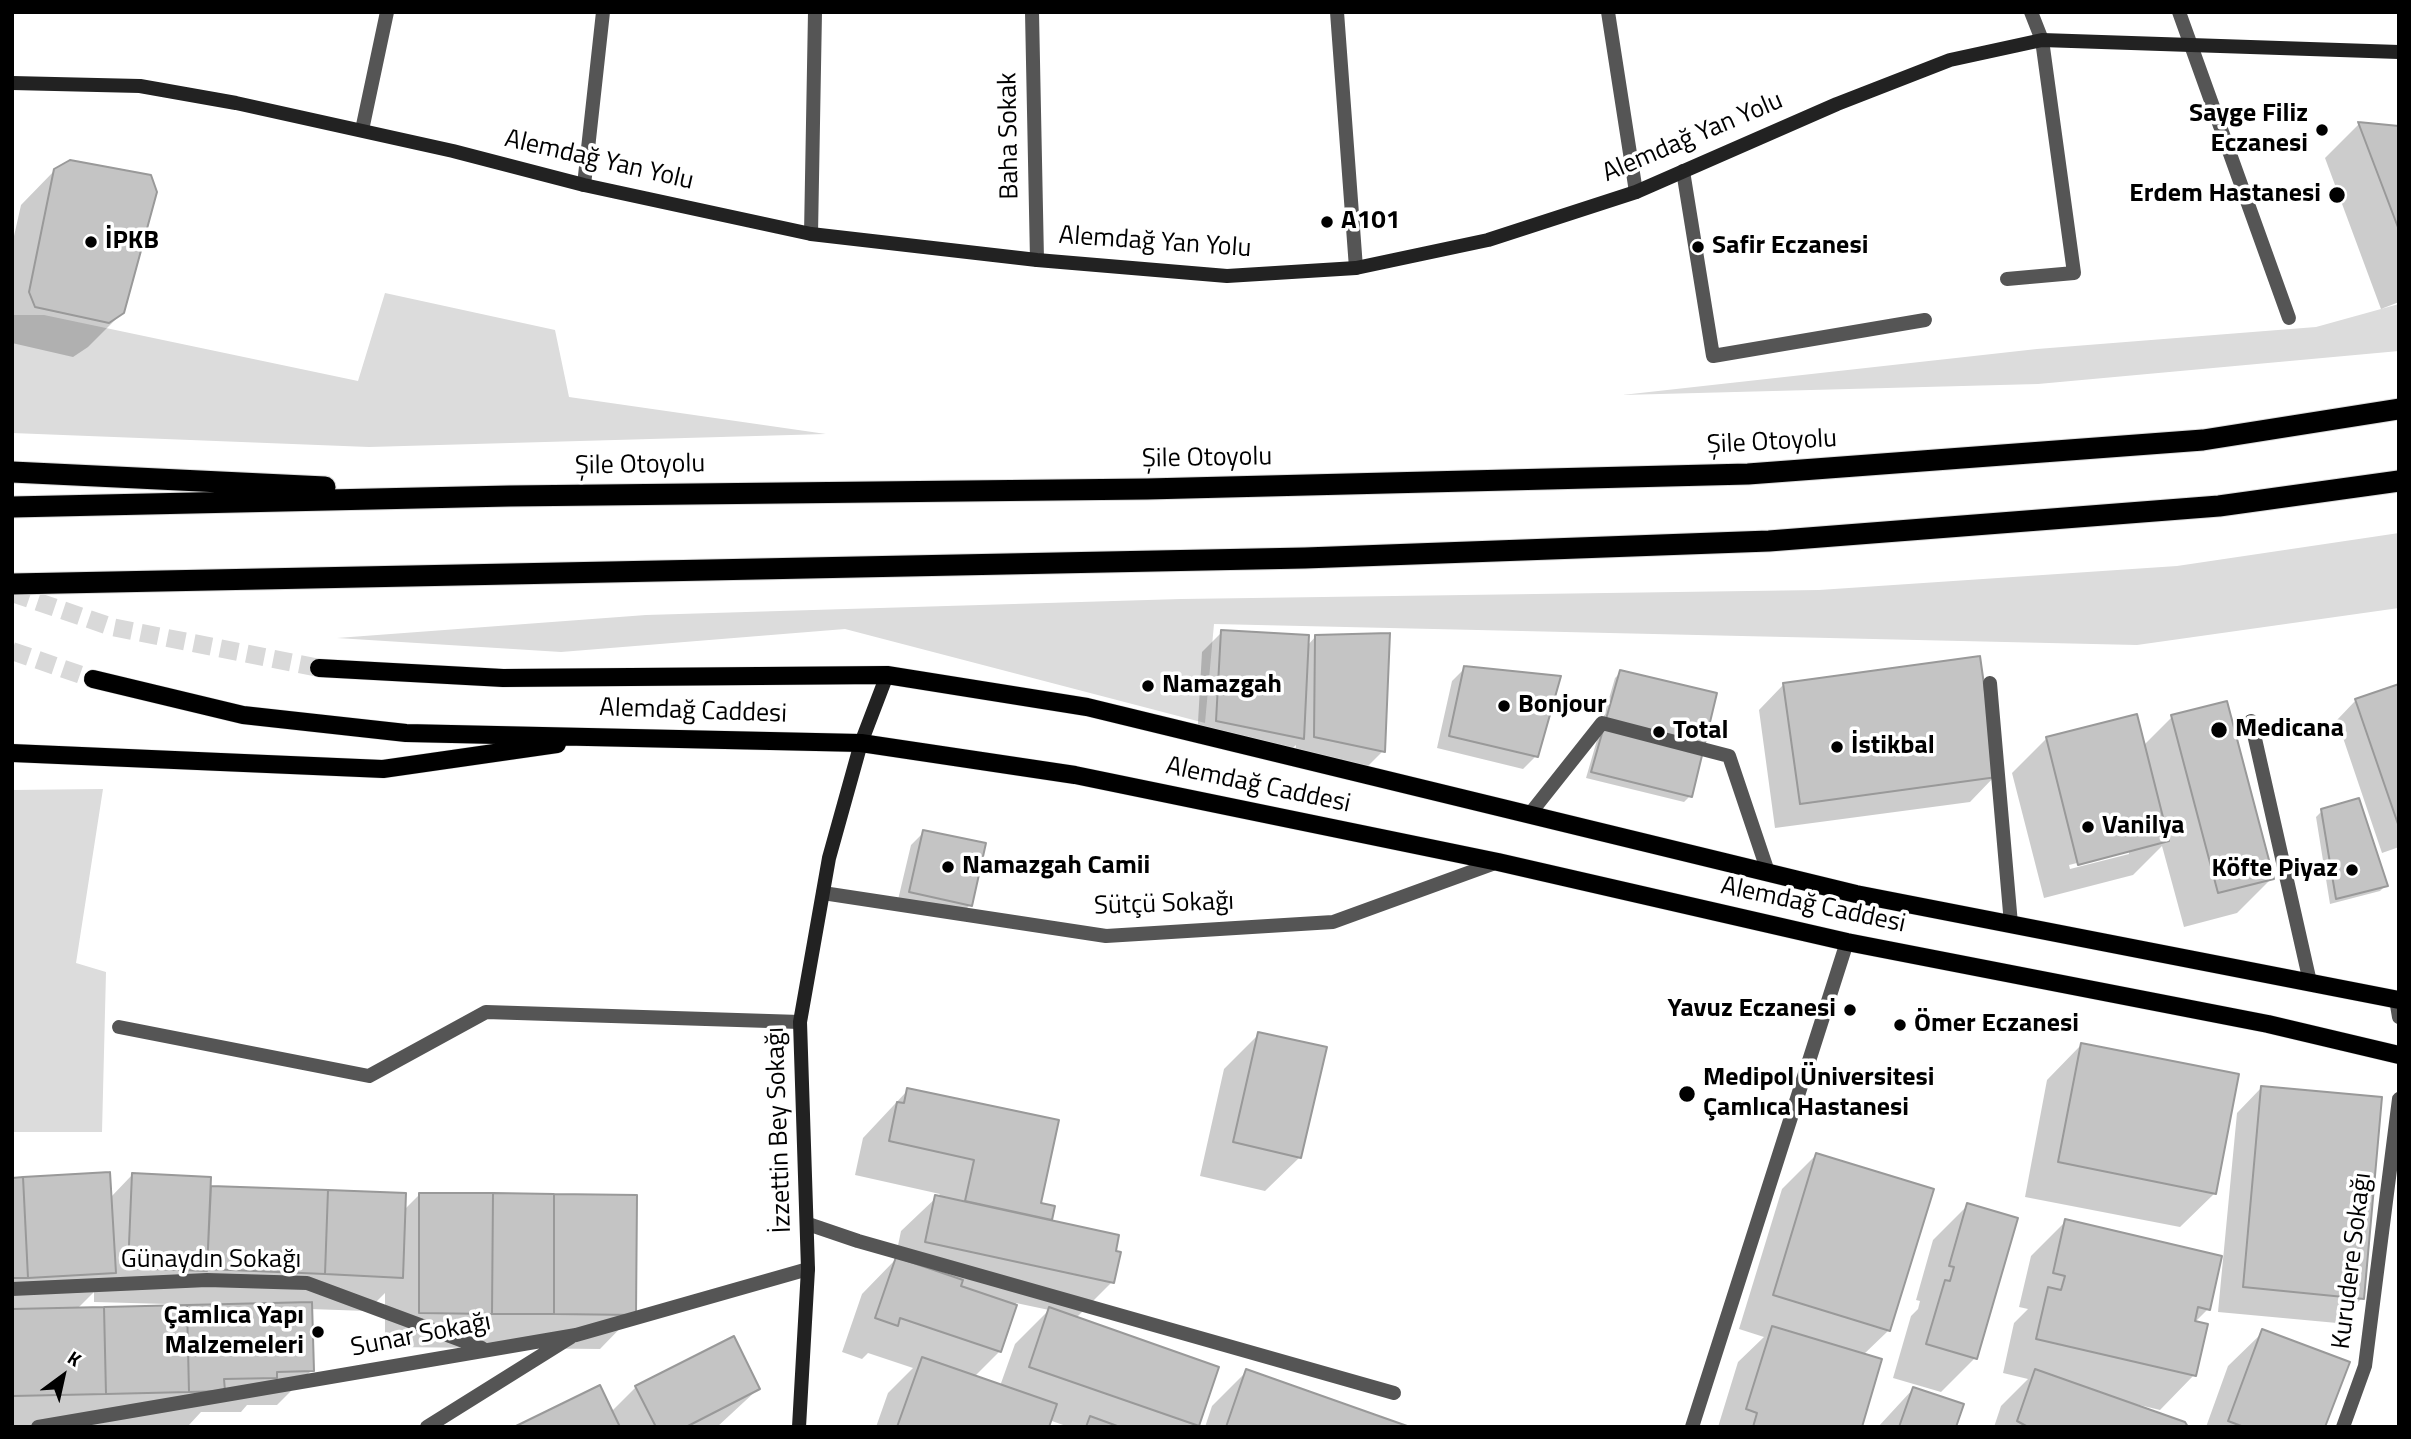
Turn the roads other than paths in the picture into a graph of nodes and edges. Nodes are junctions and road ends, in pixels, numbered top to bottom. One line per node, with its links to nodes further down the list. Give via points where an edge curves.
1 (387, 12): 13 (street)
2 (603, 12): 15 (street)
3 (815, 12): 17 (street)
4 (1032, 12): 18 (street, Baha Sokak)
5 (1337, 12): 19 (street)
6 (1608, 12): 16 (street)
7 (2031, 12): 9 (street)
8 (2179, 12): 10 (street)
9 (2042, 40): 10 (street, Alemdağ Yan Yolu); 14 (street, Alemdağ Yan Yolu, via 1950,60); 20 (street, via 2074,274)
10 (2191, 43): 11 (street, Alemdağ Yan Yolu); 21 (street)
11 (2399, 52)
12 (12, 83): 13 (street, Alemdağ Yan Yolu, via 140,86)
13 (362, 131): 15 (street, Alemdağ Yan Yolu)
14 (1683, 171): 16 (street, Alemdağ Yan Yolu); 22 (street, via 1713,356)
15 (584, 185): 17 (street, Alemdağ Yan Yolu)
16 (1636, 192): 19 (street, Alemdağ Yan Yolu, via 1488,240)
17 (811, 234): 18 (street, Alemdağ Yan Yolu)
18 (1037, 260): 19 (street, Alemdağ Yan Yolu, via 1227,276)
19 (1356, 268)
20 (2007, 279)
21 (2289, 318)
22 (1925, 320)
23 (2399, 409): 26 (highway, Şile Otoyolu, via 2203,440 1748,474 1147,489)
24 (12, 472): 26 (highway)
25 (2399, 481): 28 (highway, via 2219,506 1769,541 1305,558)
26 (509, 496): 27 (highway, Şile Otoyolu)
27 (12, 506)
28 (12, 584)
29 (319, 668): 30 (main road, Alemdağ Caddesi, via 503,678)
30 (887, 676): 35 (street, İzzettin Bey Sokağı); 37 (main road, Alemdağ Caddesi, via 1087,707)
31 (93, 679): 34 (main road, Alemdağ Caddesi, via 243,715 405,733)
32 (1990, 683): 41 (street)
33 (2251, 721): 43 (street)
34 (612, 736): 35 (main road, Alemdağ Caddesi); 36 (main road, via 383,769)
35 (861, 743): 38 (main road, Alemdağ Caddesi, via 1075,775); 40 (street, İzzettin Bey Sokağı)
36 (12, 753)
37 (1528, 815): 39 (main road, Alemdağ Caddesi); 39 (street, via 1602,723 1729,756)
38 (1498, 862): 40 (street, Sütçü Sokağı, via 1333,922 1105,936); 42 (main road, Alemdağ Caddesi)
39 (1768, 872): 41 (main road, Alemdağ Caddesi)
40 (823, 893): 45 (street, İzzettin Bey Sokağı)
41 (2011, 924): 43 (main road, Alemdağ Caddesi)
42 (1847, 942): 47 (main road, Alemdağ Caddesi, via 2267,1024); 59 (street)
43 (2310, 982): 44 (main road, Alemdağ Caddesi)
44 (2398, 1005)
45 (800, 1022): 46 (street, via 486,1012 369,1076); 50 (street, İzzettin Bey Sokağı)
46 (119, 1027)
47 (2399, 1055)
48 (2399, 1099): 49 (street, Kurudere Sokağı)
49 (2392, 1202): 60 (street, Kurudere Sokağı, via 2365,1366)
50 (808, 1224): 51 (street, İzzettin Bey Sokağı); 55 (street)
51 (808, 1269): 53 (street, Sunar Sokağı); 58 (street, İzzettin Bey Sokağı)
52 (12, 1289): 54 (street, Günaydın Sokağı, via 207,1280 306,1283)
53 (576, 1335): 54 (street, Sunar Sokağı); 57 (street)
54 (482, 1348): 56 (street, Sunar Sokağı, via 453,1358)
55 (1394, 1394)
56 (38, 1427)
57 (427, 1427)
58 (799, 1427)
59 (1692, 1427)
60 (2343, 1427)

